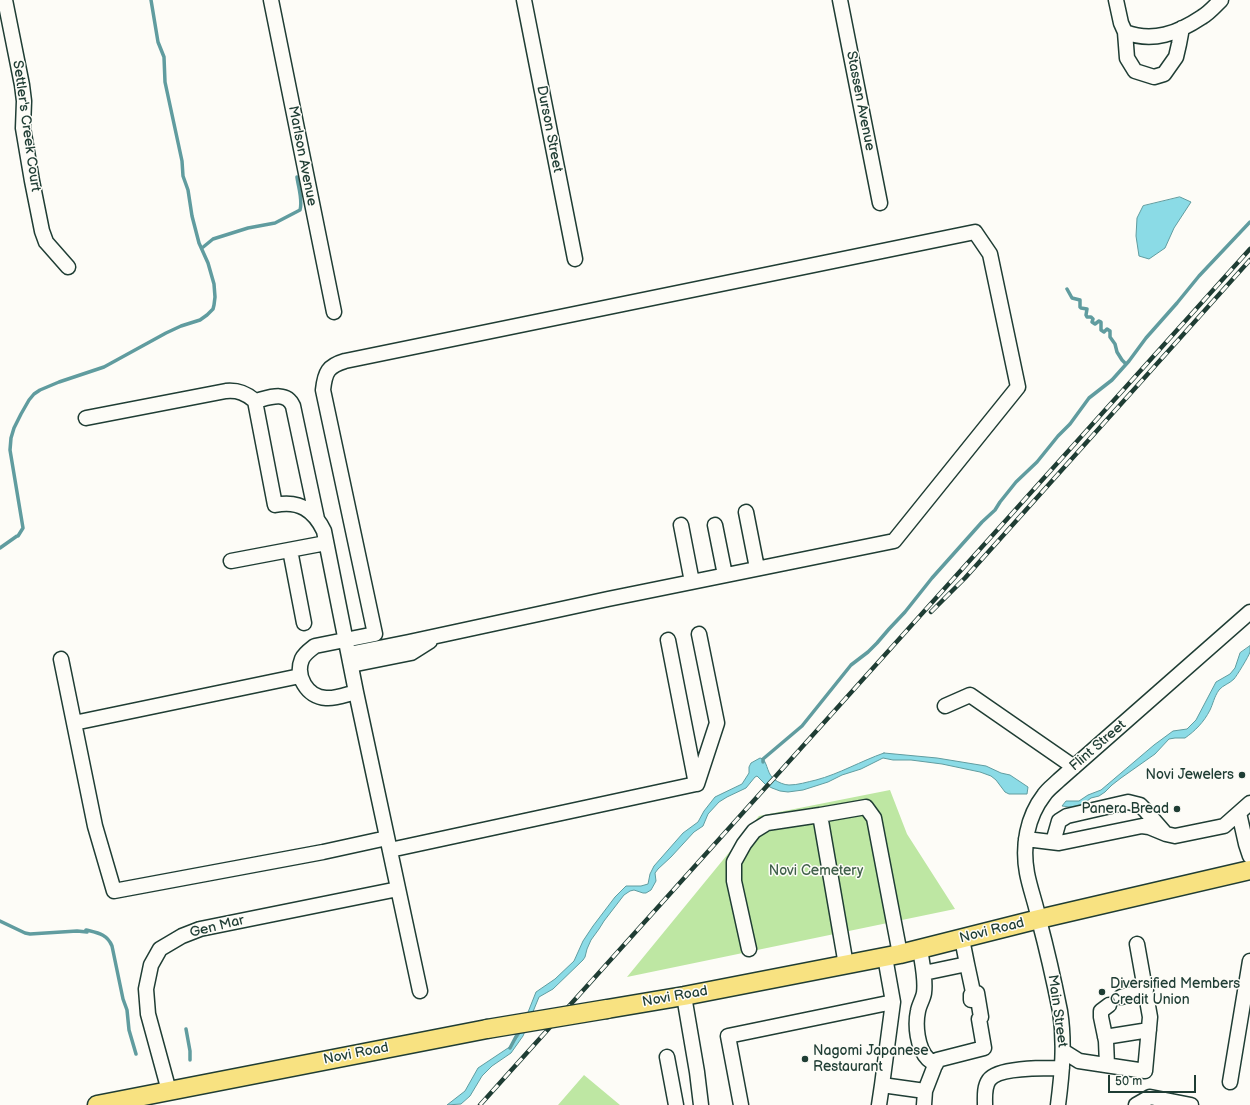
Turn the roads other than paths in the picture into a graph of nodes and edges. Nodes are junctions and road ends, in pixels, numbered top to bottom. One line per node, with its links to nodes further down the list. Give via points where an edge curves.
1 (5, 0): 11 (street, Settler's Creek Court, via 22,85 23,128 42,231 46,242)
2 (271, 0): 12 (street, Marlson Avenue)
3 (524, 0): 10 (street, Durson Street)
4 (840, 0): 9 (street, Stassen Avenue)
5 (1116, 0): 8 (street)
6 (1221, 0): 7 (street, via 1203,16)
7 (1182, 28): 8 (street, via 1153,37 1136,36); 8 (street, via 1176,58 1164,74 1154,77 1135,71 1127,58)
8 (1125, 32)
9 (880, 202)
10 (575, 259)
11 (68, 267)
12 (334, 312)
13 (255, 400): 14 (street, via 242,392 226,391); 16 (street, via 275,505 288,503 301,506); 16 (street, via 278,396 291,401)
14 (86, 418)
15 (746, 512): 22 (street)
16 (317, 519): 19 (street, via 324,531)
17 (681, 525): 24 (street)
18 (715, 525): 23 (street)
19 (326, 543): 20 (street); 28 (street)
20 (290, 550): 21 (street); 26 (street)
21 (231, 561)
22 (757, 568): 23 (street); 28 (street, via 894,541 1018,387 990,254 975,232 334,364 327,372 323,390 375,634)
23 (724, 575): 24 (street)
24 (692, 582): 31 (street, via 438,636 411,653)
25 (1250, 612): 36 (street, Flint Street)
26 (304, 623)
27 (699, 634): 37 (street, via 717,723)
28 (346, 639): 31 (street); 32 (street, via 315,646 308,651 302,658)
29 (668, 640): 37 (street)
30 (62, 659): 35 (street)
31 (350, 659): 33 (street)
32 (300, 676): 33 (street, via 303,684 317,696 325,698); 35 (street)
33 (356, 692): 43 (street)
34 (945, 706): 36 (street, via 970,695)
35 (74, 723): 43 (street, via 95,826 114,891 323,852)
36 (1074, 767): 41 (street, Flint Street, via 1043,796 1032,818)
37 (696, 784): 43 (street)
38 (1245, 808): 40 (street, via 1224,826 1175,836); 44 (street, via 1246,844)
39 (820, 814): 50 (street, via 767,823 754,831 734,862 734,881); 52 (street, via 866,807 874,818); 55 (street)
40 (1166, 834): 42 (street, via 1142,826); 42 (street, via 1145,810 1128,802 1059,820)
41 (1026, 839): 42 (street); 47 (street, Flint Street, via 1026,871)
42 (1053, 842)
43 (388, 844): 46 (street)
44 (1250, 856)
45 (1250, 870): 47 (main road, Novi Road)
46 (398, 890): 58 (street); 72 (street, Gen Mar, via 200,929 160,949 151,965 146,990 148,1014)
47 (1039, 919): 48 (main road, Novi Road); 65 (street, Main Street, via 1060,1012)
48 (962, 939): 51 (main road, Novi Road); 54 (street)
49 (1137, 944): 57 (street)
50 (749, 949)
51 (920, 949): 52 (main road, Novi Road); 56 (street)
52 (893, 955): 55 (main road, Novi Road); 61 (street)
53 (1250, 961): 70 (street)
54 (967, 964): 56 (street); 67 (street, via 973,992 970,995 975,1017 979,1019 984,1048 937,1060)
55 (846, 965): 59 (main road, Novi Road)
56 (924, 973): 67 (street, via 924,992 917,1027 923,1051 928,1059)
57 (1146, 990): 60 (street); 63 (street)
58 (420, 992)
59 (684, 996): 72 (main road, Novi Road, bridge, via 487,1029); 76 (street)
60 (1121, 997)
61 (893, 1002): 71 (street); 77 (street, via 728,1036)
62 (1108, 1005): 64 (street, via 1101,1011)
63 (1149, 1030): 64 (street); 68 (street, via 1146,1071)
64 (1105, 1037): 68 (street)
65 (1063, 1051): 68 (street, via 1079,1061); 69 (street, Main Street)
66 (667, 1057): 75 (street)
67 (936, 1064): 73 (street)
68 (1107, 1066)
69 (1062, 1068): 80 (street, via 998,1073 989,1080 985,1089); 81 (street, Main Street)
70 (1230, 1082)
71 (882, 1085): 73 (street); 78 (street)
72 (169, 1091): 74 (main road, Novi Road)
73 (926, 1091): 79 (street)
74 (97, 1105)
75 (676, 1105)
76 (701, 1105)
77 (741, 1105)
78 (879, 1105)
79 (924, 1105)
80 (985, 1105)
81 (1058, 1105)
82 (1136, 1105): 83 (street, via 1150,1097)
83 (1191, 1105)

